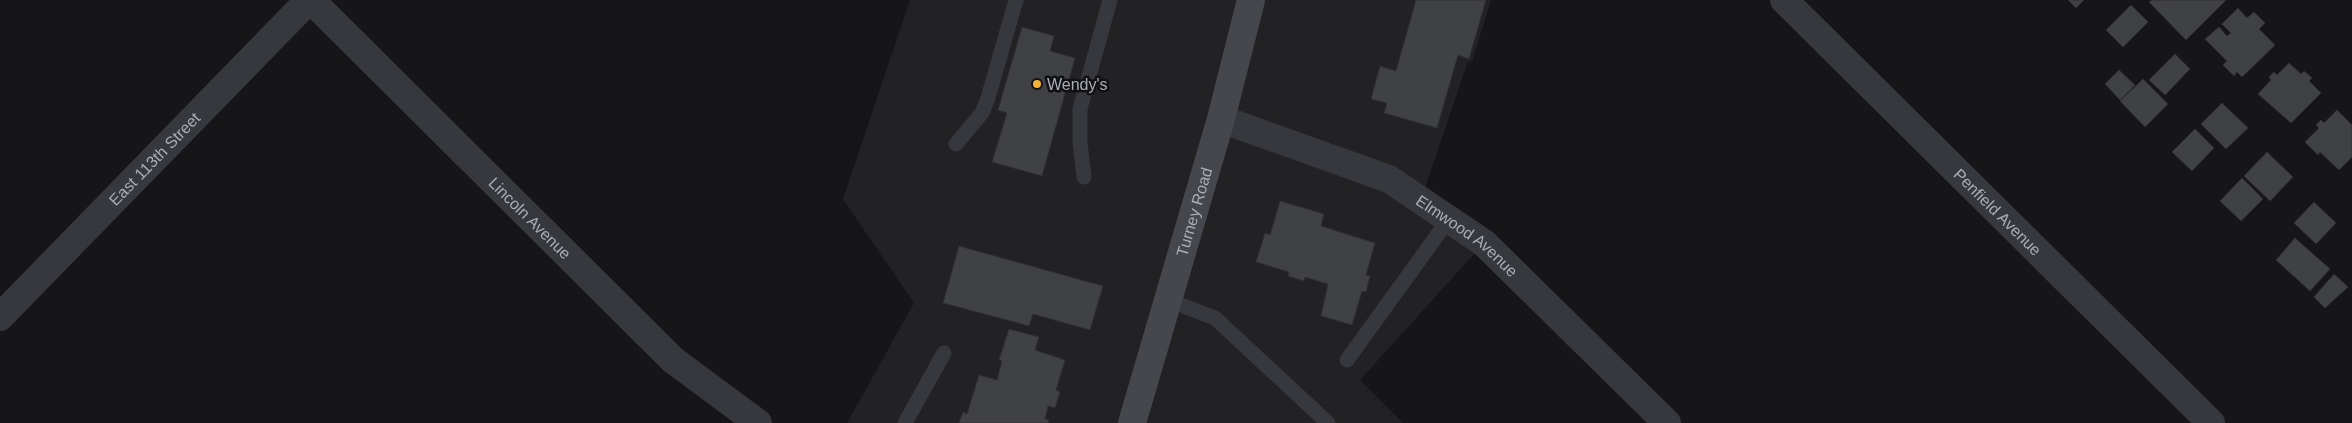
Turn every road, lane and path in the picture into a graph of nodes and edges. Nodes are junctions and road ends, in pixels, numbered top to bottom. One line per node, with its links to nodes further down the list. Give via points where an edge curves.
1 (310, 0): 11 (street, East 113th Street); 14 (street, Lincoln Avenue, via 673,360)
2 (1016, 0): 7 (lane, via 982,113)
3 (1110, 0): 8 (lane, via 1080,109)
4 (1250, 0): 6 (main road, Turney Road)
5 (1784, 0): 19 (street, Penfield Avenue)
6 (1221, 119): 9 (street, Elmwood Avenue, via 1389,179); 10 (main road, Turney Road)
7 (956, 144)
8 (1084, 177)
9 (1449, 220): 13 (lane); 18 (street, Elmwood Avenue, via 1484,243)
10 (1168, 300): 16 (main road, Turney Road); 17 (lane, via 1215,318)
11 (0, 317)
12 (944, 353): 15 (lane)
13 (1347, 360)
14 (758, 423)
15 (904, 423)
16 (1132, 423)
17 (1328, 423)
18 (1667, 423)
19 (2211, 423)

